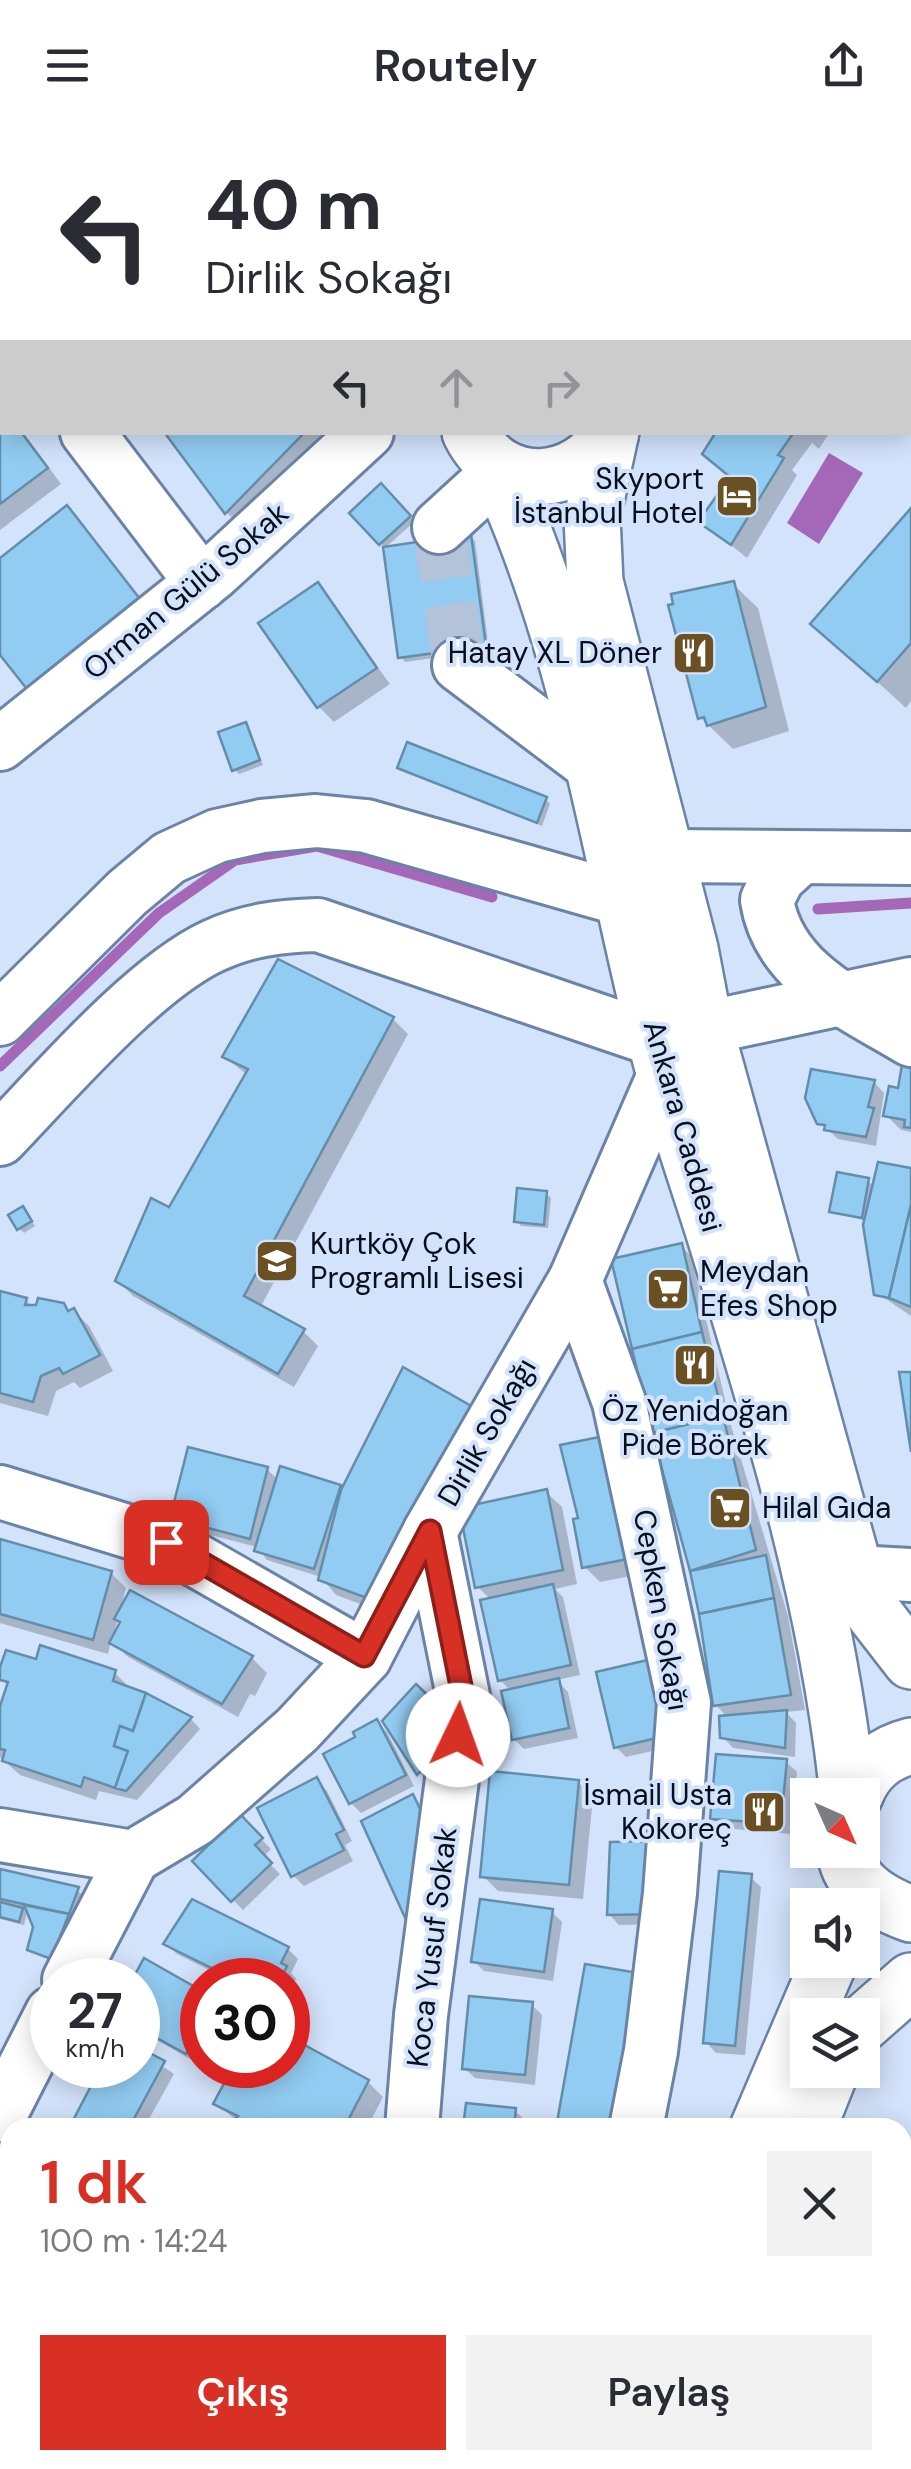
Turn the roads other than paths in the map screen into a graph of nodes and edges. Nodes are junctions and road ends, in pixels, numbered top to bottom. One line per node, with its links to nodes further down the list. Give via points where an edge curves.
1 (89, 435): 7 (street)
2 (365, 435): 7 (street, Orman Gülü Sokak)
3 (609, 435): 5 (main road, via 594,457 545,478 518,475)
4 (610, 435): 11 (main road, Ankara Caddesi, via 592,518 595,582)
5 (487, 456): 6 (street); 10 (main road, Ankara Caddesi, via 526,532)
6 (439, 527)
7 (202, 583): 9 (street, Orman Gülü Sokak)
8 (459, 665): 10 (street)
9 (0, 744)
10 (594, 766): 14 (main road, Ankara Caddesi)
11 (667, 856): 12 (street); 19 (main road, Ankara Caddesi)
12 (800, 858): 13 (street); 16 (street, via 767,900 770,923 795,962)
13 (911, 858)
14 (622, 899): 17 (street, via 366,826 262,826 169,858); 19 (main road, Ankara Caddesi)
15 (911, 984): 16 (street)
16 (842, 998): 18 (street); 19 (street)
17 (0, 1019)
18 (911, 1040)
19 (675, 1047): 20 (street, via 318,924 268,927 211,946 168,977); 21 (street, Dirlik Sokağı); 24 (main road, Ankara Caddesi); 29 (main road, Ankara Caddesi, via 828,1647)
20 (0, 1139)
21 (575, 1280): 23 (street, Dirlik Sokağı); 43 (street, Cepken Sokağı, via 619,1402 684,1703 670,1894)
22 (0, 1492): 26 (street, via 166,1542)
23 (430, 1531): 26 (street, Dirlik Sokağı); 42 (street, Koca Yusuf Sokak, via 463,1696)
24 (855, 1572): 25 (street); 27 (main road, Ankara Caddesi, via 873,1612)
25 (911, 1574)
26 (364, 1656): 32 (street, Dirlik Sokağı, via 297,1730 195,1820)
27 (911, 1662)
28 (911, 1746): 30 (main road, via 888,1752)
29 (846, 1778)
30 (862, 1778)
31 (0, 1835): 32 (street)
32 (133, 1857): 35 (street)
33 (844, 1873): 34 (main road)
34 (911, 1914)
35 (81, 1958)
36 (822, 1978): 44 (main road)
37 (911, 1981): 38 (main road)
38 (880, 2008)
39 (30, 2056): 41 (street)
40 (823, 2088): 45 (main road)
41 (0, 2114)
42 (413, 2118)
43 (638, 2118)
44 (762, 2118)
45 (812, 2118)

